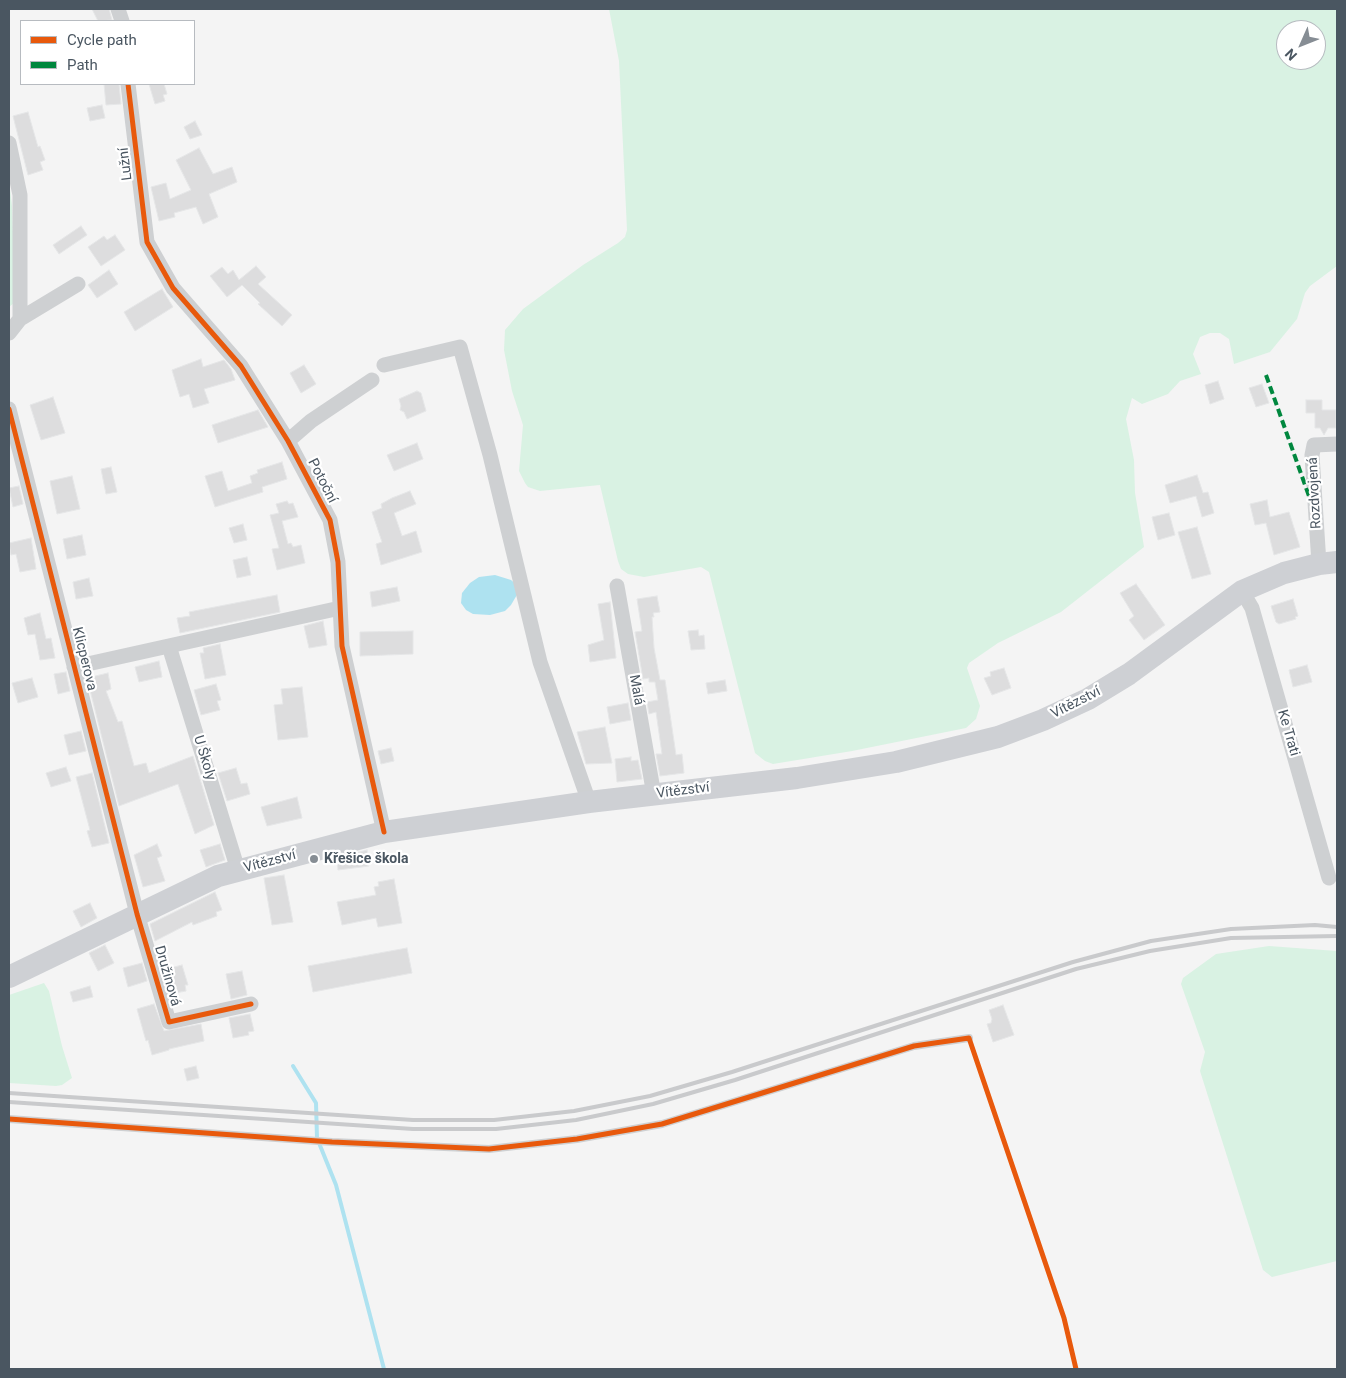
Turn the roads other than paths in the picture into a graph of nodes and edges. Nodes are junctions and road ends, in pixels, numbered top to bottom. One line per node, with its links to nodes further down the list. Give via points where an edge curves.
1 (128, 85): 3 (street, Lužní)
2 (9, 143): 5 (street, via 20,196)
3 (147, 242): 10 (street, Potoční, via 173,288 241,366)
4 (78, 284): 5 (street)
5 (20, 319): 6 (street)
6 (9, 333)
7 (384, 365): 19 (street, via 460,347 540,662)
8 (372, 380): 10 (street, via 310,421)
9 (9, 409): 17 (street, Klicperova)
10 (288, 441): 15 (street, Potoční, via 330,520 338,562)
11 (1337, 444): 12 (street, Rozdvojená, via 1314,445 1312,455)
12 (1328, 563): 14 (main road, Vítězství, via 1284,573)
13 (617, 586): 18 (street, Malá)
14 (1242, 591): 18 (main road, Vítězství, via 1129,674 1088,699 998,737 896,762 797,778); 22 (street, Ke Trati, via 1252,608)
15 (340, 608): 16 (street); 20 (street, Potoční, via 342,646)
16 (169, 646): 17 (street); 21 (street, U Školy)
17 (74, 667): 23 (street, Klicperova)
18 (654, 794): 19 (main road, Vítězství)
19 (589, 802): 20 (main road, Vítězství)
20 (384, 832): 21 (main road, Vítězství)
21 (238, 870): 23 (main road, Vítězství)
22 (1329, 878)
23 (137, 914): 24 (main road, Vítězství); 25 (street, Družinová, via 169,1022)
24 (9, 977)
25 (251, 1004)
26 (969, 1038): 27 (lane, via 914,1046 662,1124 577,1139 489,1149 332,1142)
27 (9, 1119)

